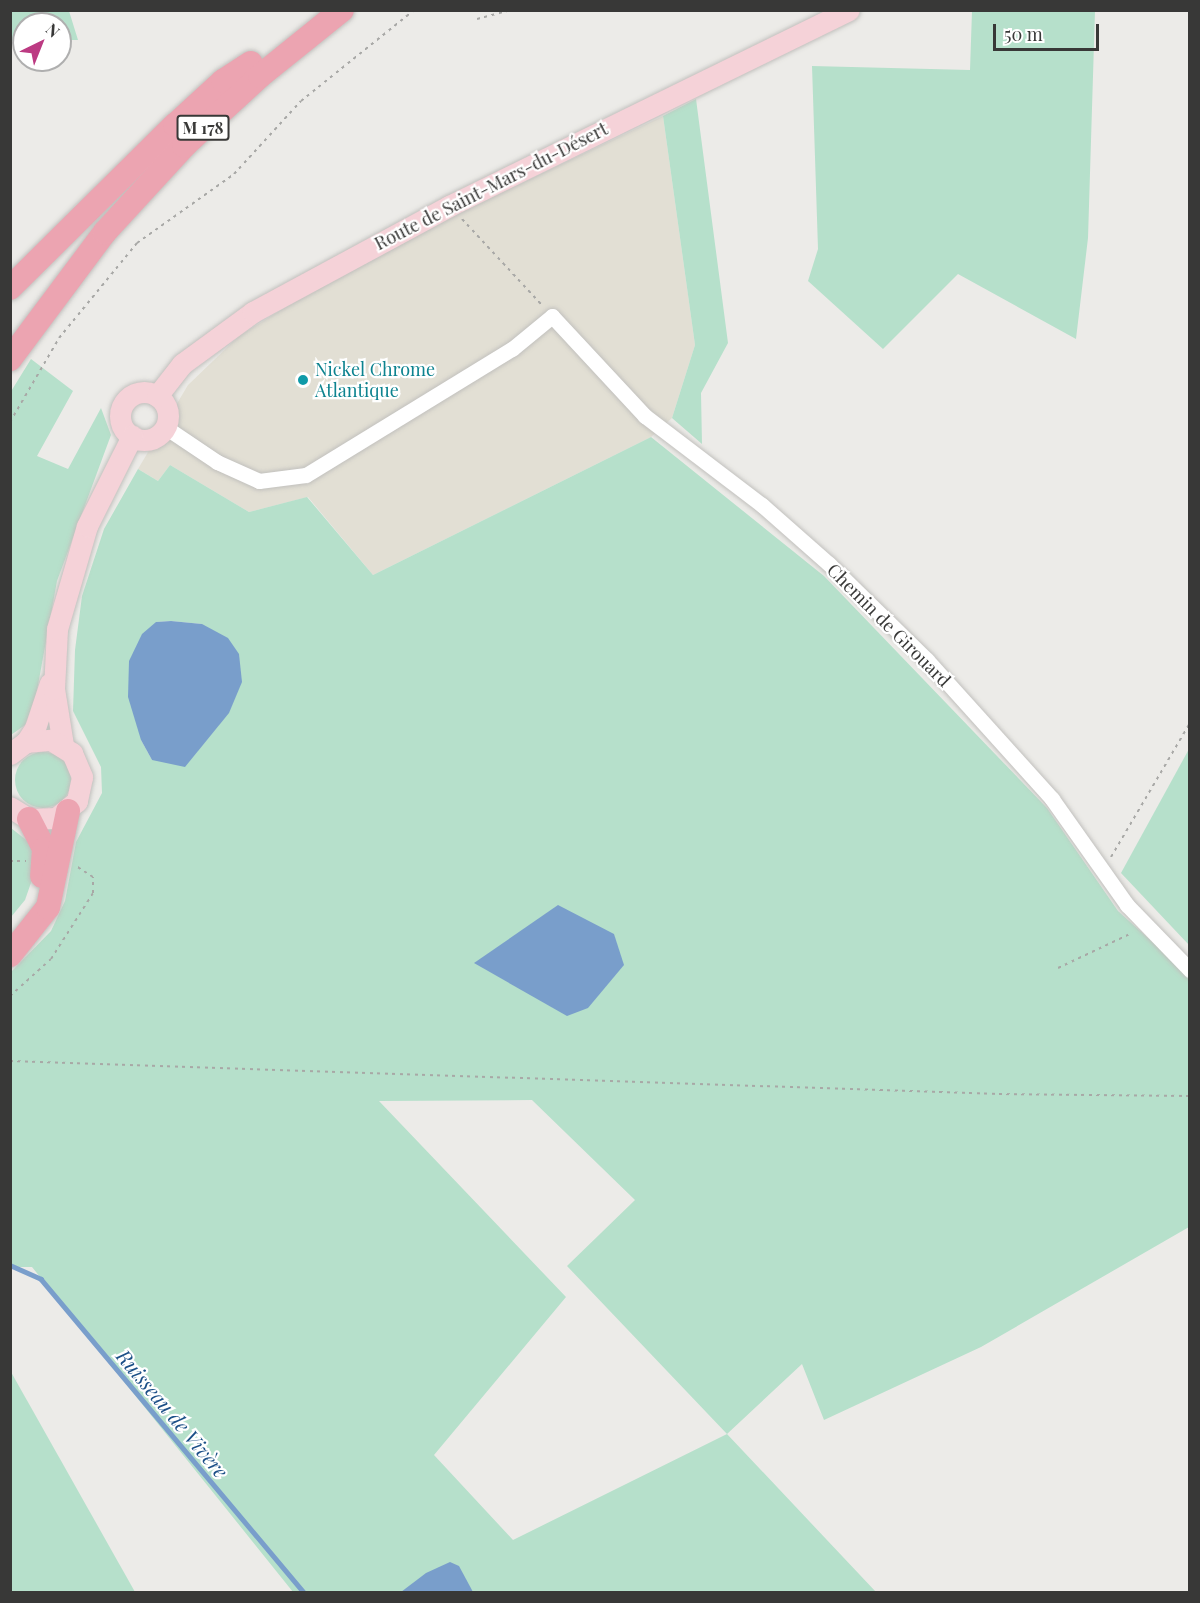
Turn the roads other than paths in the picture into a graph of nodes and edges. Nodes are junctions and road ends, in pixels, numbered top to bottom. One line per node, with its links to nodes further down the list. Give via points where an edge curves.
1 (320, 10): 4 (main road)
2 (342, 10): 7 (main road, M 178, via 260,76 176,154 80,263)
3 (849, 10): 8 (main road, Route de Saint-Mars-du-Désert, via 449,206 253,312 182,364)
4 (251, 63): 5 (main road, via 223,81 175,125); 6 (main road, M 178, via 104,212)
5 (10, 288)
6 (10, 333)
7 (10, 359)
8 (157, 396): 9 (main road, via 166,406); 10 (main road, via 142,392 124,403 120,417)
9 (165, 427): 10 (main road, via 154,437); 18 (street, Chemin de Girouard, via 218,462 259,481 306,475 512,349 552,316 645,416 779,519 927,660 1052,799 1145,926)
10 (132, 436): 11 (main road, via 87,526 72,568)
11 (53, 664): 12 (main road); 13 (main road, via 38,719)
12 (63, 745): 13 (main road, via 51,740); 14 (main road, via 79,764 82,777 81,789)
13 (15, 749)
14 (68, 811): 15 (main road, via 43,821); 17 (main road, via 48,907)
15 (20, 813): 16 (main road, via 45,849 35,901)
16 (10, 932)
17 (10, 955)
18 (1190, 970)

